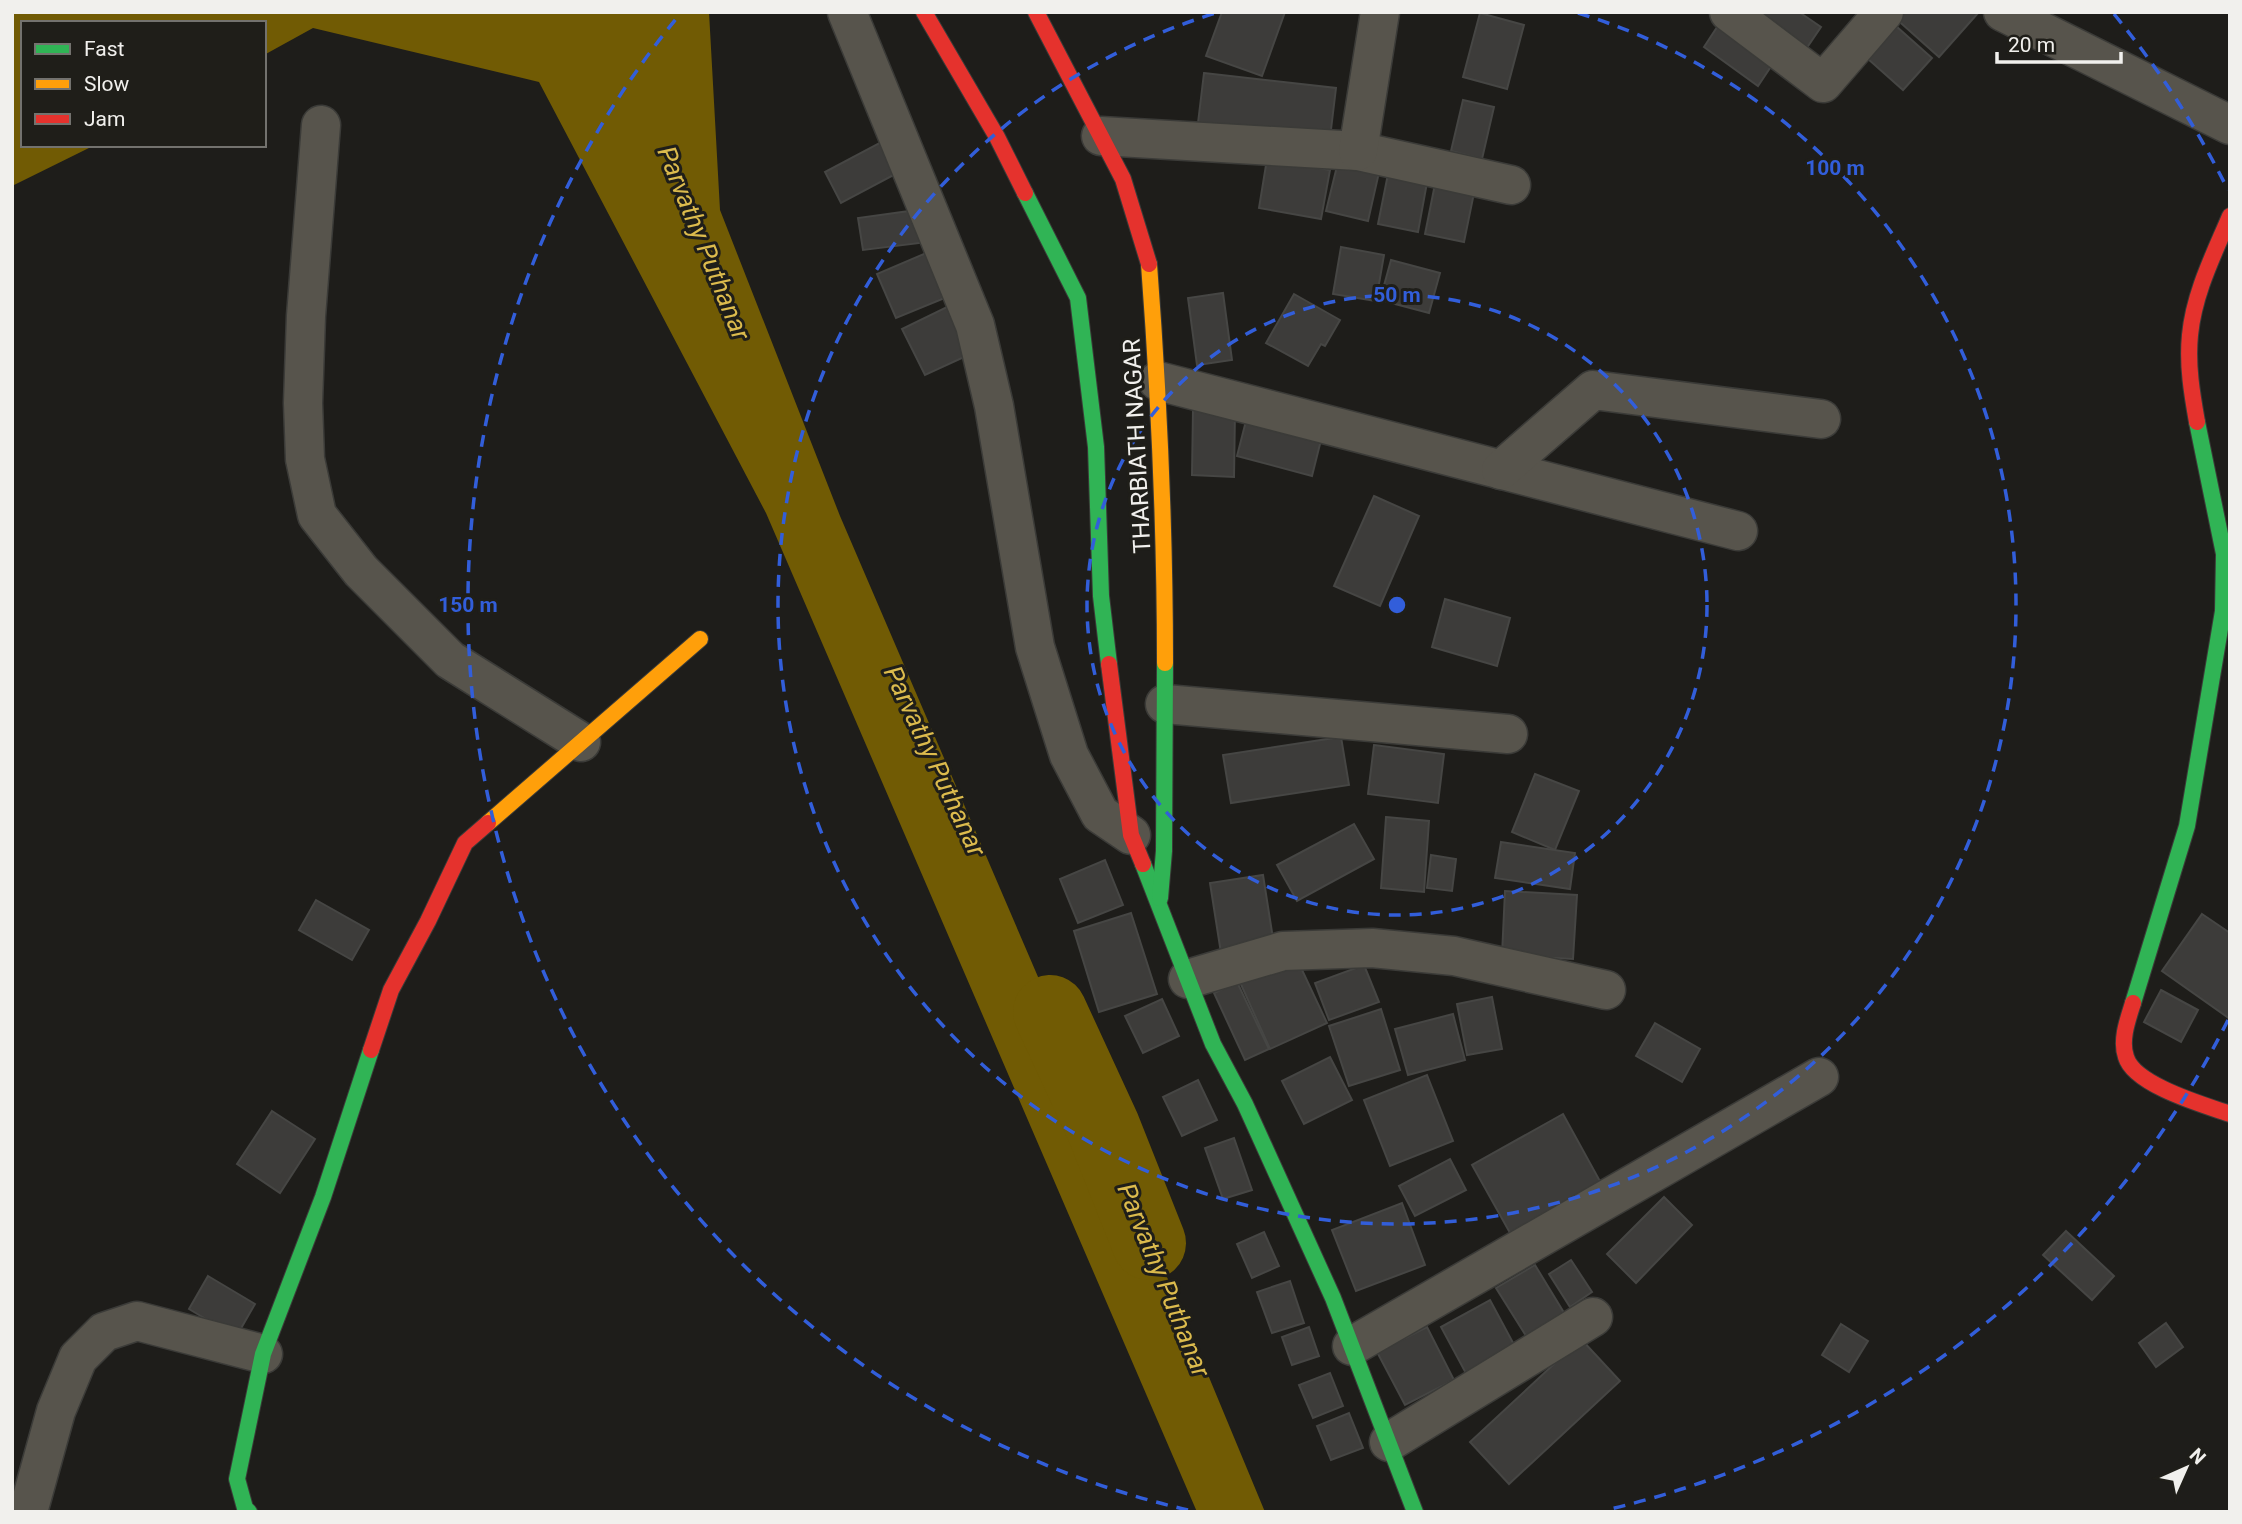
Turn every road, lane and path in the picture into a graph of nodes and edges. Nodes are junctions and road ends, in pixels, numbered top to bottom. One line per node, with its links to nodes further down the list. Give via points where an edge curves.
1 (847, 12): 22 (street, via 975,325 994,406 1035,647 1069,755 1100,814)
2 (924, 12): 22 (street, via 997,136 1078,298 1096,447 1101,596)
3 (1036, 12): 10 (street, THARBIATH NAGAR)
4 (1380, 12): 11 (street)
5 (1729, 12): 6 (street, via 1824,83)
6 (1884, 12)
7 (2003, 12): 9 (street)
8 (320, 125): 21 (street, via 303,403 305,459 317,516 361,570 450,660)
9 (2230, 125)
10 (1101, 136): 11 (street); 14 (street, THARBIATH NAGAR, via 1123,179 1149,260)
11 (1358, 151): 12 (street)
12 (1511, 185)
13 (2230, 216): 27 (street, via 2200,289 2190,335 2190,385 2224,554 2222,611 2187,826 2124,1042 2127,1062 2141,1078)
14 (1158, 381): 16 (street); 19 (street, THARBIATH NAGAR)
15 (1821, 419): 16 (street, via 1593,390)
16 (1501, 470): 17 (street)
17 (1738, 531)
18 (700, 639): 21 (street)
19 (1165, 704): 20 (street); 23 (street, THARBIATH NAGAR)
20 (1508, 734)
21 (581, 742): 30 (street, via 465,843 391,990 323,1197)
22 (1130, 835): 23 (street)
23 (1159, 902): 24 (street)
24 (1188, 979): 25 (street, via 1283,951 1371,948 1454,956); 29 (street, via 1213,1044 1245,1104)
25 (1606, 990)
26 (1819, 1077): 29 (street)
27 (2230, 1114)
28 (1593, 1317): 31 (street)
29 (1352, 1346): 31 (street)
30 (263, 1354): 32 (street, via 137,1321 104,1332 78,1358 56,1411); 33 (street, via 237,1479)
31 (1389, 1442): 34 (street)
32 (29, 1512)
33 (249, 1512)
34 (1415, 1512)

